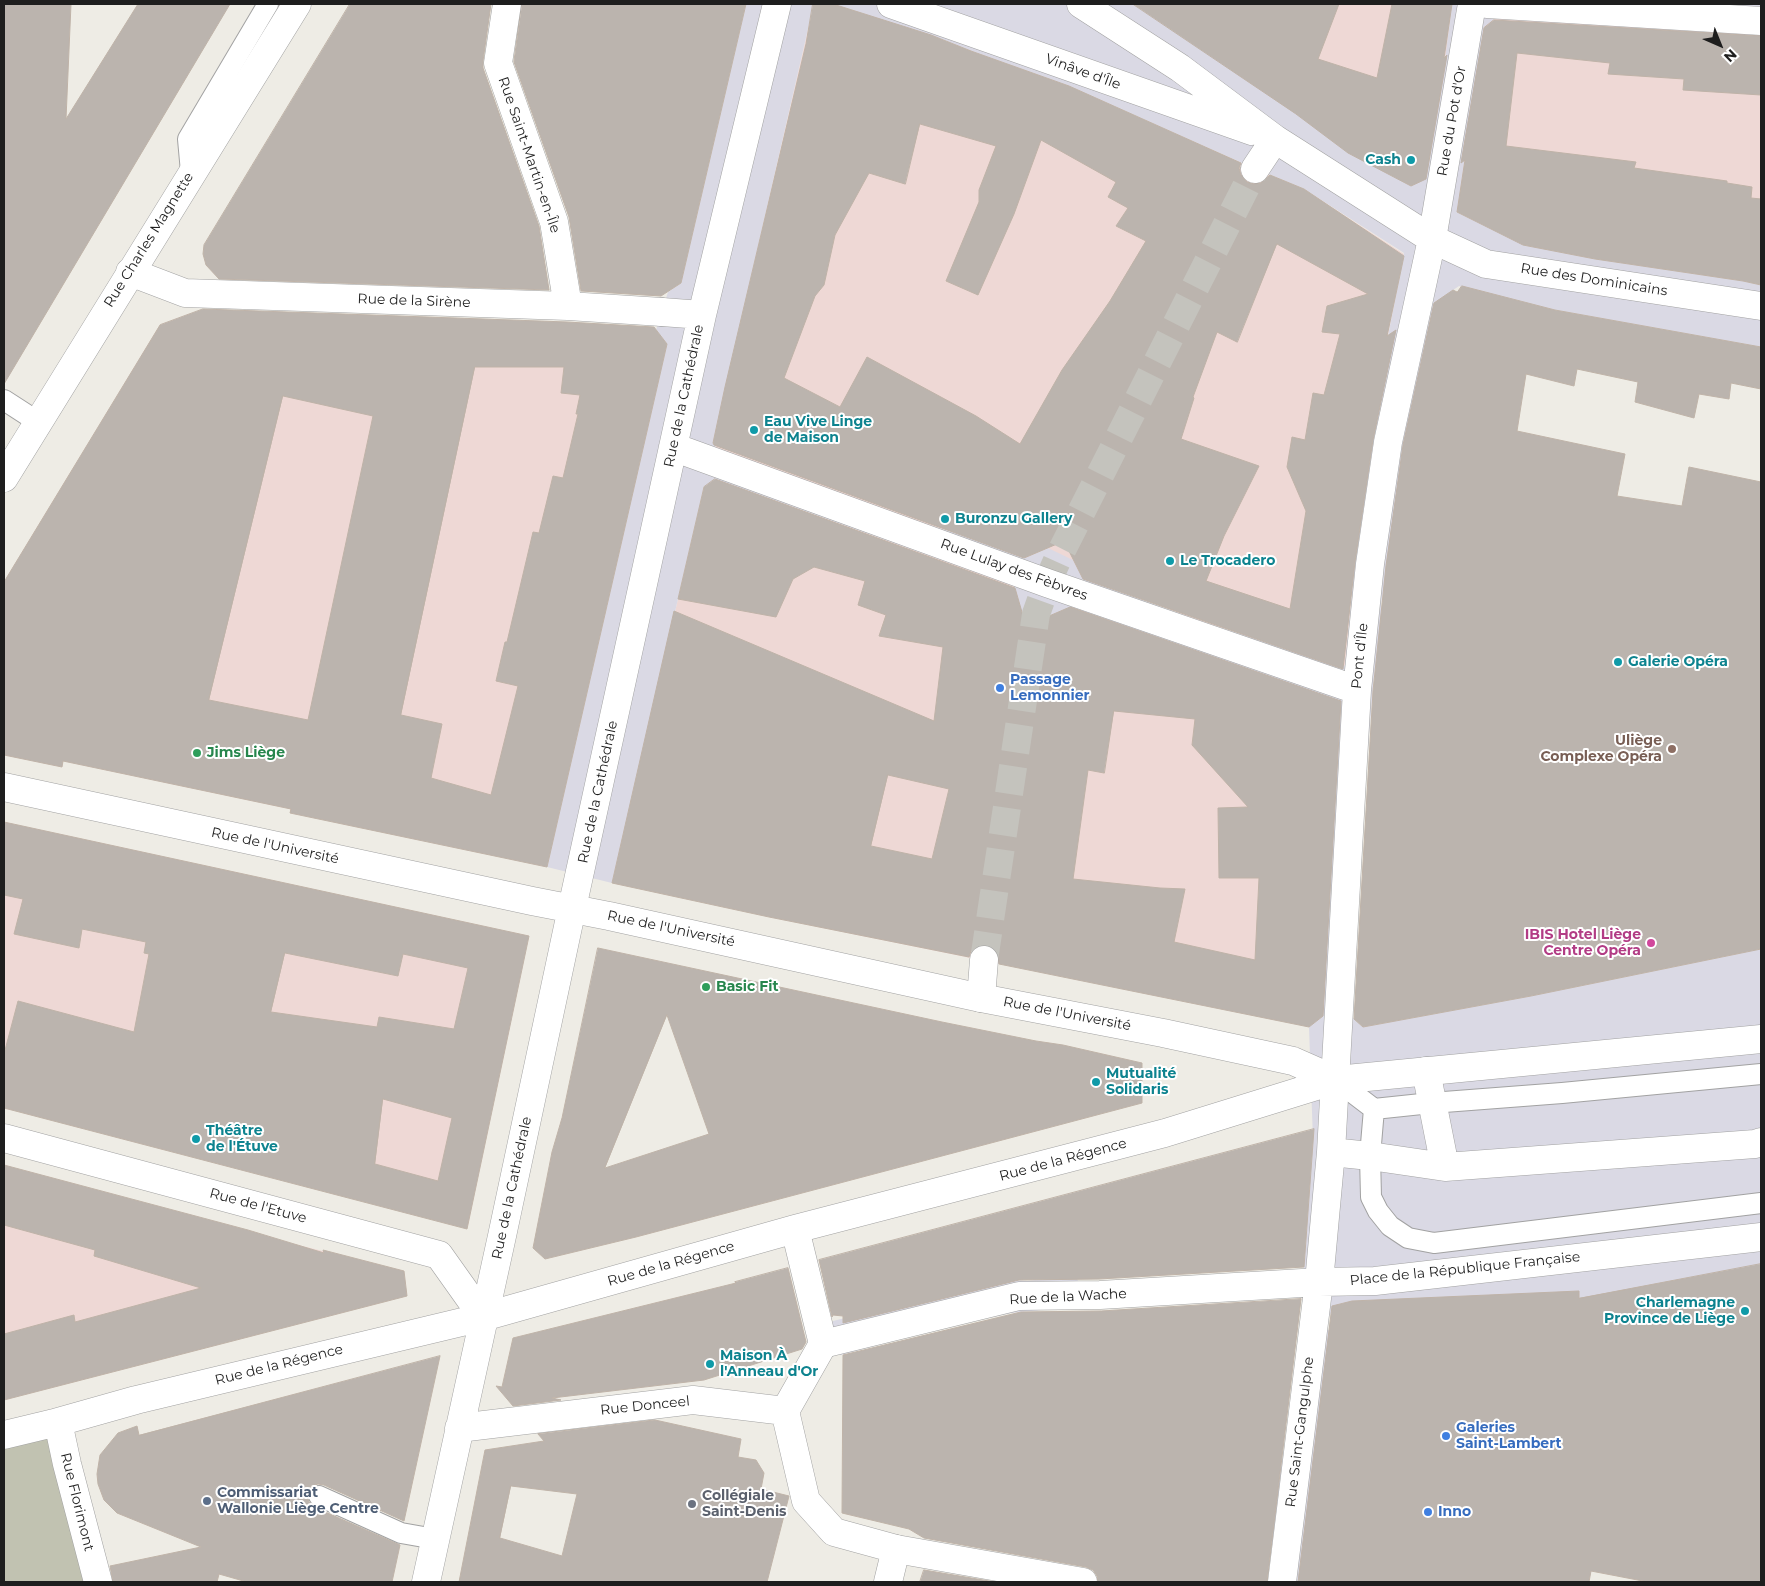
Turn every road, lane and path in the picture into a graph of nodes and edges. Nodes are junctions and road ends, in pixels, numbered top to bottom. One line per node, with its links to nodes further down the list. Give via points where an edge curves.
1 (268, 4): 12 (lane, via 188,139)
2 (297, 4): 12 (street, Rue Charles Magnette)
3 (506, 4): 15 (street, Rue Saint-Martin-en-Île, via 498,63 554,222)
4 (777, 4): 17 (street, Rue de la Cathédrale)
5 (892, 4): 10 (street, Vinâve d'Île)
6 (1081, 4): 10 (street, Vinâve d'Île, via 1180,68)
7 (1472, 4): 13 (street, Rue du Pot d'Or)
8 (1487, 4): 9 (street)
9 (1761, 21)
10 (1275, 139): 11 (street); 13 (street, Vinâve d'Île)
11 (1256, 169)
12 (191, 172): 14 (street, Rue Charles Magnette)
13 (1432, 239): 16 (street, Rue des Dominicains, via 1486,264); 22 (street, Pont d'Île, via 1388,442)
14 (130, 272): 15 (street, Rue de la Sirène, via 185,293); 19 (street, Rue Charles Magnette)
15 (568, 306): 17 (street, Rue de la Sirène)
16 (1761, 306)
17 (702, 316): 20 (street, Rue de la Cathédrale)
18 (4, 400): 19 (lane)
19 (38, 422): 21 (street, Rue Charles Magnette)
20 (673, 447): 22 (street, Rue Lulay des Fèbvres, via 1039,580); 24 (street, Rue de la Cathédrale)
21 (4, 478)
22 (1356, 690): 30 (street, Pont d'Île)
23 (4, 788): 24 (street, Rue de l'Université)
24 (572, 908): 26 (street, Rue de l'Université); 42 (street, Rue de la Cathédrale)
25 (984, 960): 26 (street)
26 (981, 998): 30 (street, Rue de l'Université, via 1293,1061)
27 (1761, 1039): 28 (street)
28 (1426, 1071): 30 (street); 31 (street)
29 (1761, 1074): 31 (lane)
30 (1336, 1080): 32 (lane); 35 (street); 39 (street, Rue de la Régence, via 1166,1133)
31 (1431, 1103): 32 (lane); 37 (street)
32 (1374, 1109): 36 (lane)
33 (4, 1138): 42 (street, Rue de l'Etuve, via 439,1255)
34 (1759, 1146): 37 (street)
35 (1331, 1152): 36 (street); 41 (street)
36 (1370, 1156): 37 (street); 38 (lane, via 1371,1197 1378,1212 1390,1226 1408,1238 1434,1243)
37 (1445, 1167)
38 (1761, 1203)
39 (795, 1229): 42 (street, Rue de la Régence); 43 (street)
40 (1761, 1237): 41 (street, Place de la République Française, via 1375,1281)
41 (1319, 1282): 43 (street, Rue de la Wache, via 1100,1295 1019,1296); 55 (street, Rue Saint-Gangulphe)
42 (483, 1317): 45 (street, Rue de la Régence, via 136,1400); 46 (street, Rue de la Cathédrale)
43 (823, 1344): 44 (street)
44 (785, 1411): 46 (street, Rue Donceel, via 692,1400); 50 (street, via 806,1501 834,1532)
45 (58, 1422): 47 (street, Rue de la Régence); 51 (street, Rue Florimont)
46 (460, 1428): 49 (street, Rue de la Cathédrale)
47 (4, 1435)
48 (319, 1496): 49 (lane, via 401,1533)
49 (435, 1539): 52 (street, Rue de la Cathédrale)
50 (896, 1549): 53 (street); 54 (street)
51 (98, 1582)
52 (426, 1582)
53 (888, 1582)
54 (1083, 1582)
55 (1282, 1582)

